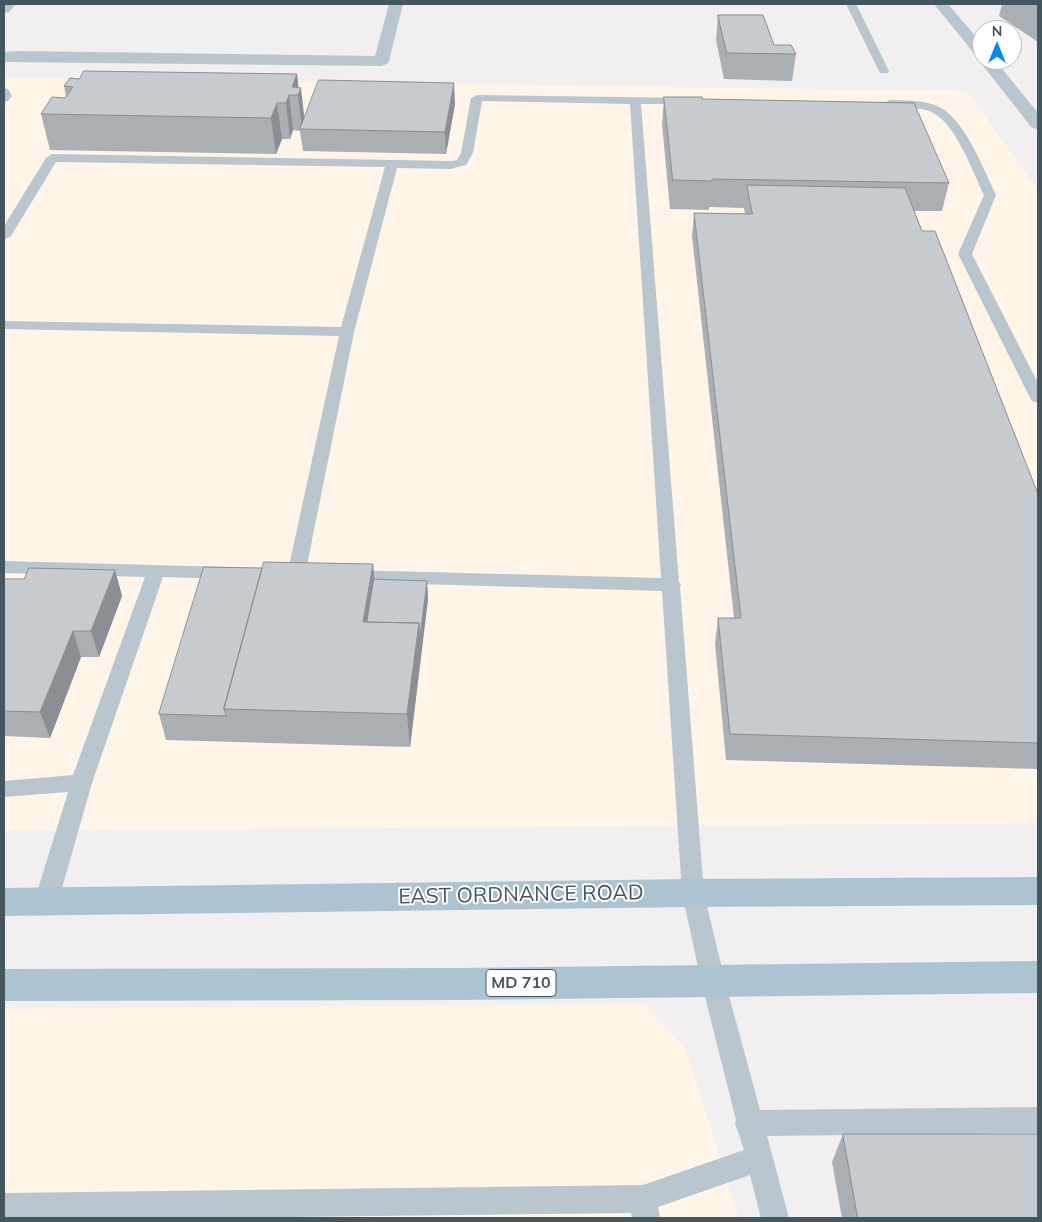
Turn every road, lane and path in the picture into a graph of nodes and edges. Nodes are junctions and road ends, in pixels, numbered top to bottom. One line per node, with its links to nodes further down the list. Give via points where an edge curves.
1 (9, 4): 5 (street)
2 (396, 4): 7 (street, via 380,61)
3 (851, 4): 9 (lane)
4 (941, 4): 6 (street)
5 (4, 9)
6 (972, 42)
7 (8, 55)
8 (995, 70): 13 (street)
9 (884, 71)
10 (4, 91): 12 (lane)
11 (1038, 96): 13 (street)
12 (4, 99)
13 (1018, 99): 17 (street)
14 (635, 101): 15 (lane); 18 (lane, via 478,98 467,153 462,162 451,165); 30 (lane)
15 (702, 101)
16 (876, 103): 22 (lane, via 905,103 937,110 950,120 990,195 965,254)
17 (1038, 124)
18 (392, 165): 19 (lane, via 52,158); 21 (lane)
19 (4, 236)
20 (4, 326): 21 (lane)
21 (348, 332): 27 (lane)
22 (1038, 398)
23 (4, 566): 24 (lane)
24 (156, 571): 25 (lane); 31 (lane)
25 (247, 573)
26 (277, 574): 27 (lane)
27 (296, 575): 28 (lane)
28 (316, 575)
29 (335, 576): 30 (lane)
30 (672, 585): 34 (lane)
31 (81, 783): 32 (lane); 36 (lane)
32 (4, 790)
33 (1038, 891): 34 (main road, EAST ORDNANCE ROAD)
34 (693, 893): 36 (main road, EAST ORDNANCE ROAD); 38 (lane)
35 (4, 902): 36 (main road, EAST ORDNANCE ROAD)
36 (46, 902)
37 (1038, 977): 38 (main road, MD 710)
38 (713, 981): 39 (main road, MD 710); 41 (lane)
39 (4, 985)
40 (1038, 1120): 41 (lane)
41 (748, 1122): 42 (lane)
42 (759, 1158): 44 (lane); 46 (lane)
43 (4, 1207): 45 (lane)
44 (645, 1209): 45 (lane)
45 (297, 1211)
46 (775, 1218)

